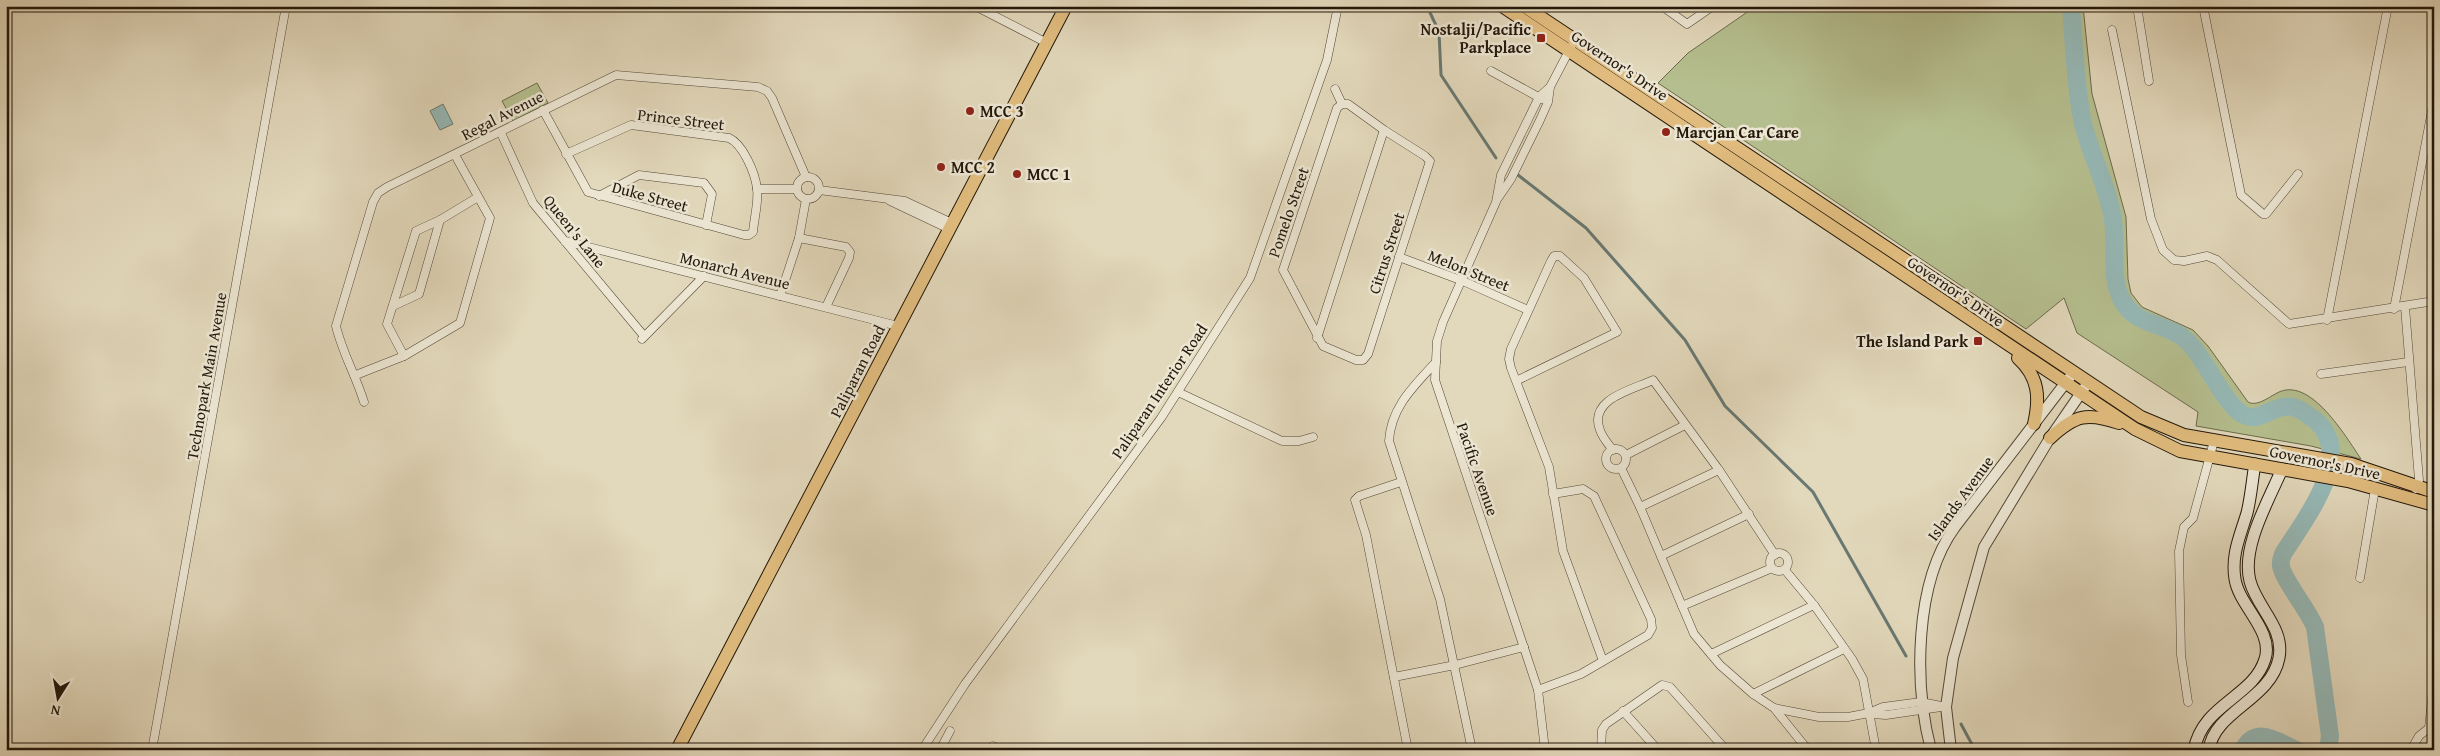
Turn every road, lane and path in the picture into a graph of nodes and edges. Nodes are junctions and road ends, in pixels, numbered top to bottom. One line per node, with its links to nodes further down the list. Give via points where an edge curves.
1 (286, 6): 121 (street, Technopark Main Avenue)
2 (975, 6): 13 (street)
3 (1066, 6): 13 (main road, Paliparan Road)
4 (1338, 6): 70 (street, Paliparan Interior Road, via 1327,60 1250,278)
5 (1662, 6): 6 (street, via 1687,24)
6 (1713, 6)
7 (2137, 6): 16 (street)
8 (2203, 6): 32 (street, via 2241,195 2266,214)
9 (2388, 6): 56 (street)
10 (1505, 7): 11 (main road, Governor's Drive)
11 (1525, 10): 14 (main road, Governor's Drive)
12 (2112, 30): 56 (street, via 2151,219 2163,250 2174,260 2207,256 2217,260 2289,324)
13 (1047, 43): 43 (main road, Paliparan Road)
14 (1572, 46): 17 (street, Pacific Avenue); 59 (main road, Governor's Drive); 64 (main road, Governor's Drive)
15 (1491, 71): 19 (street)
16 (2149, 81)
17 (1550, 87): 19 (street, Pacific Avenue); 21 (street, Pacific Avenue)
18 (1335, 90): 22 (street)
19 (1539, 97): 21 (street); 24 (street, Pacific Avenue)
20 (2434, 100): 54 (street)
21 (1548, 102): 25 (street, Pacific Avenue)
22 (1345, 104): 26 (street); 58 (street, Pomelo Street, via 1337,108 1283,270)
23 (543, 110): 27 (street, Regal Avenue); 29 (street, Duke Street); 33 (street, Regal Avenue, via 616,75 758,87 772,98)
24 (1530, 116): 25 (street); 30 (street, Pacific Avenue)
25 (1540, 120): 31 (street, Pacific Avenue)
26 (1384, 130): 46 (street, Citrus Street, via 1430,161); 58 (street)
27 (500, 133): 28 (street, Regal Avenue); 45 (street, Queen's Lane, via 533,202)
28 (455, 154): 38 (street); 66 (street, Regal Avenue, via 387,187 373,202 336,326 340,345)
29 (566, 154): 35 (street, Prince Street, via 631,125 729,138 743,150); 37 (street, Duke Street, via 588,192)
30 (1508, 160): 31 (street); 40 (street, Pacific Avenue, via 1501,175)
31 (1518, 164): 40 (street, Pacific Avenue)
32 (2298, 174)
33 (806, 177): 34 (street, via 799,181); 36 (street, via 817,182)
34 (797, 188): 35 (street); 39 (street, via 798,194)
35 (757, 189): 42 (street, Duke Street, via 753,232 749,235)
36 (819, 190): 39 (street, via 813,198); 43 (street, via 905,201)
37 (599, 196): 42 (street, Duke Street); 42 (street, via 638,175 704,182 712,194)
38 (478, 197): 41 (street); 60 (street, via 490,218 460,323)
39 (806, 199): 44 (street)
40 (1496, 202): 48 (street, Pacific Avenue)
41 (440, 220): 51 (street, via 416,231); 51 (street, via 419,294)
42 (706, 226)
43 (950, 226): 57 (main road, Paliparan Road)
44 (799, 238): 49 (street); 52 (street, via 846,247 850,252)
45 (565, 241): 47 (street, Monarch Avenue); 47 (street, Queen's Lane, via 643,337)
46 (1399, 258): 48 (street, Melon Street); 61 (street, Citrus Street, via 1368,354)
47 (704, 276): 49 (street, Monarch Avenue)
48 (1463, 281): 55 (street, Melon Street); 62 (street, Pacific Avenue, via 1443,322 1437,341)
49 (780, 296): 52 (street, Monarch Avenue)
50 (2434, 301): 53 (street)
51 (394, 306): 60 (street, via 387,324)
52 (826, 307): 57 (street, Monarch Avenue)
53 (2405, 307): 54 (street); 63 (street)
54 (2394, 308): 56 (street)
55 (1528, 310): 67 (street, via 1509,359); 67 (street, via 1551,260 1560,256 1584,278 1617,332)
56 (2327, 320)
57 (898, 326): 122 (main road, Paliparan Road)
58 (1317, 338): 61 (street, Pomelo Street, via 1323,346)
59 (1996, 338): 69 (main road, Governor's Drive); 73 (main road, via 2025,364 2034,378 2038,404)
60 (404, 356): 66 (street)
61 (1363, 360)
62 (1436, 362): 86 (street, via 1403,400 1390,426 1389,442); 104 (street, Pacific Avenue, via 1435,380 1439,395)
63 (2408, 362): 65 (street); 87 (street)
64 (2073, 372): 68 (main road, Governor's Drive); 69 (street, Islands Avenue)
65 (2321, 374)
66 (356, 375): 72 (street, Regal Avenue)
67 (1516, 381): 90 (street, via 1549,467)
68 (2089, 382): 71 (street); 78 (main road, Governor's Drive, via 2141,417 2164,428)
69 (2066, 384): 71 (main road, Governor's Drive); 73 (street, Islands Avenue)
70 (1178, 392): 76 (street, via 1282,441); 123 (street, Paliparan Interior Road, via 965,684)
71 (2080, 393): 75 (main road, Governor's Drive); 77 (street)
72 (364, 402)
73 (2034, 424): 114 (street, Islands Avenue, via 1945,540 1934,563 1922,639)
74 (1684, 425): 79 (street, via 1653,380 1606,401 1600,410 1600,431); 80 (street); 85 (street)
75 (2135, 429): 77 (main road, via 2096,416 2086,416 2068,422); 81 (main road, Governor's Drive, via 2180,451)
76 (1312, 437)
77 (2050, 438): 115 (street, via 1984,547 1953,658)
78 (2214, 441): 81 (street); 87 (main road, Governor's Drive, via 2351,464)
79 (1612, 450): 80 (street, via 1620,450); 83 (street, via 1607,455 1607,463 1613,468)
80 (1626, 455): 83 (street, via 1626,462)
81 (2210, 457): 82 (main road, Governor's Drive); 113 (street, via 2193,518 2184,527 2179,551 2181,655)
82 (2255, 464): 84 (main road, Governor's Drive); 95 (main road, via 2249,505)
83 (1621, 468): 93 (street)
84 (2282, 469): 88 (main road, Governor's Drive); 96 (main road)
85 (1719, 470): 93 (street); 94 (street)
86 (1401, 482): 108 (street, via 1422,537 1440,599); 109 (street, via 1355,500 1366,535)
87 (2417, 486): 89 (main road, Governor's Drive); 91 (street)
88 (2375, 489): 91 (main road, Governor's Drive); 101 (street)
89 (2434, 492)
90 (1553, 494): 107 (street, via 1564,551); 107 (street, via 1584,490 1594,496 1651,619 1652,628 1648,635)
91 (2414, 500): 92 (main road, Governor's Drive)
92 (2434, 505)
93 (1640, 507): 98 (street)
94 (1749, 514): 97 (street); 98 (street)
95 (2240, 531): 96 (main road); 135 (main road, via 2234,554 2236,584 2263,637 2265,659 2253,679 2206,721)
96 (2254, 535): 136 (main road, via 2249,559 2250,581 2277,631 2280,656 2268,682 2217,730)
97 (1775, 554): 99 (street, via 1770,560); 100 (street, via 1787,557)
98 (1661, 556): 103 (street)
99 (1772, 568): 100 (street, via 1778,572); 103 (street)
100 (1785, 570): 102 (street)
101 (2360, 578)
102 (1814, 605): 105 (street); 106 (street)
103 (1682, 606): 106 (street, via 1694,634)
104 (1524, 647): 108 (street); 111 (street, Pacific Avenue)
105 (1844, 649): 112 (street); 118 (street, via 1863,679)
106 (1711, 654): 112 (street)
107 (1602, 661): 111 (street, via 1581,674)
108 (1454, 665): 109 (street); 126 (street)
109 (1394, 677): 125 (street)
110 (2434, 681): 119 (street)
111 (1538, 690): 127 (street, Pacific Avenue)
112 (1753, 694): 116 (street)
113 (2188, 702)
114 (1922, 706): 115 (street); 118 (street, via 1883,707); 133 (street, Islands Avenue)
115 (1946, 707): 134 (street)
116 (1774, 708): 118 (street, via 1819,717); 131 (street)
117 (1623, 711): 128 (street, via 1602,730); 129 (street); 130 (street, via 1662,685 1670,687)
118 (1870, 714): 132 (street)
119 (2432, 728): 137 (street, via 2419,736)
120 (950, 731): 124 (street)
121 (152, 750)
122 (677, 750)
123 (922, 750)
124 (940, 750)
125 (1408, 750)
126 (1472, 750)
127 (1545, 750)
128 (1602, 750)
129 (1658, 750)
130 (1726, 750)
131 (1808, 750)
132 (1876, 750)
133 (1932, 750)
134 (1951, 750)
135 (2194, 750)
136 (2209, 750)
137 (2411, 750)

